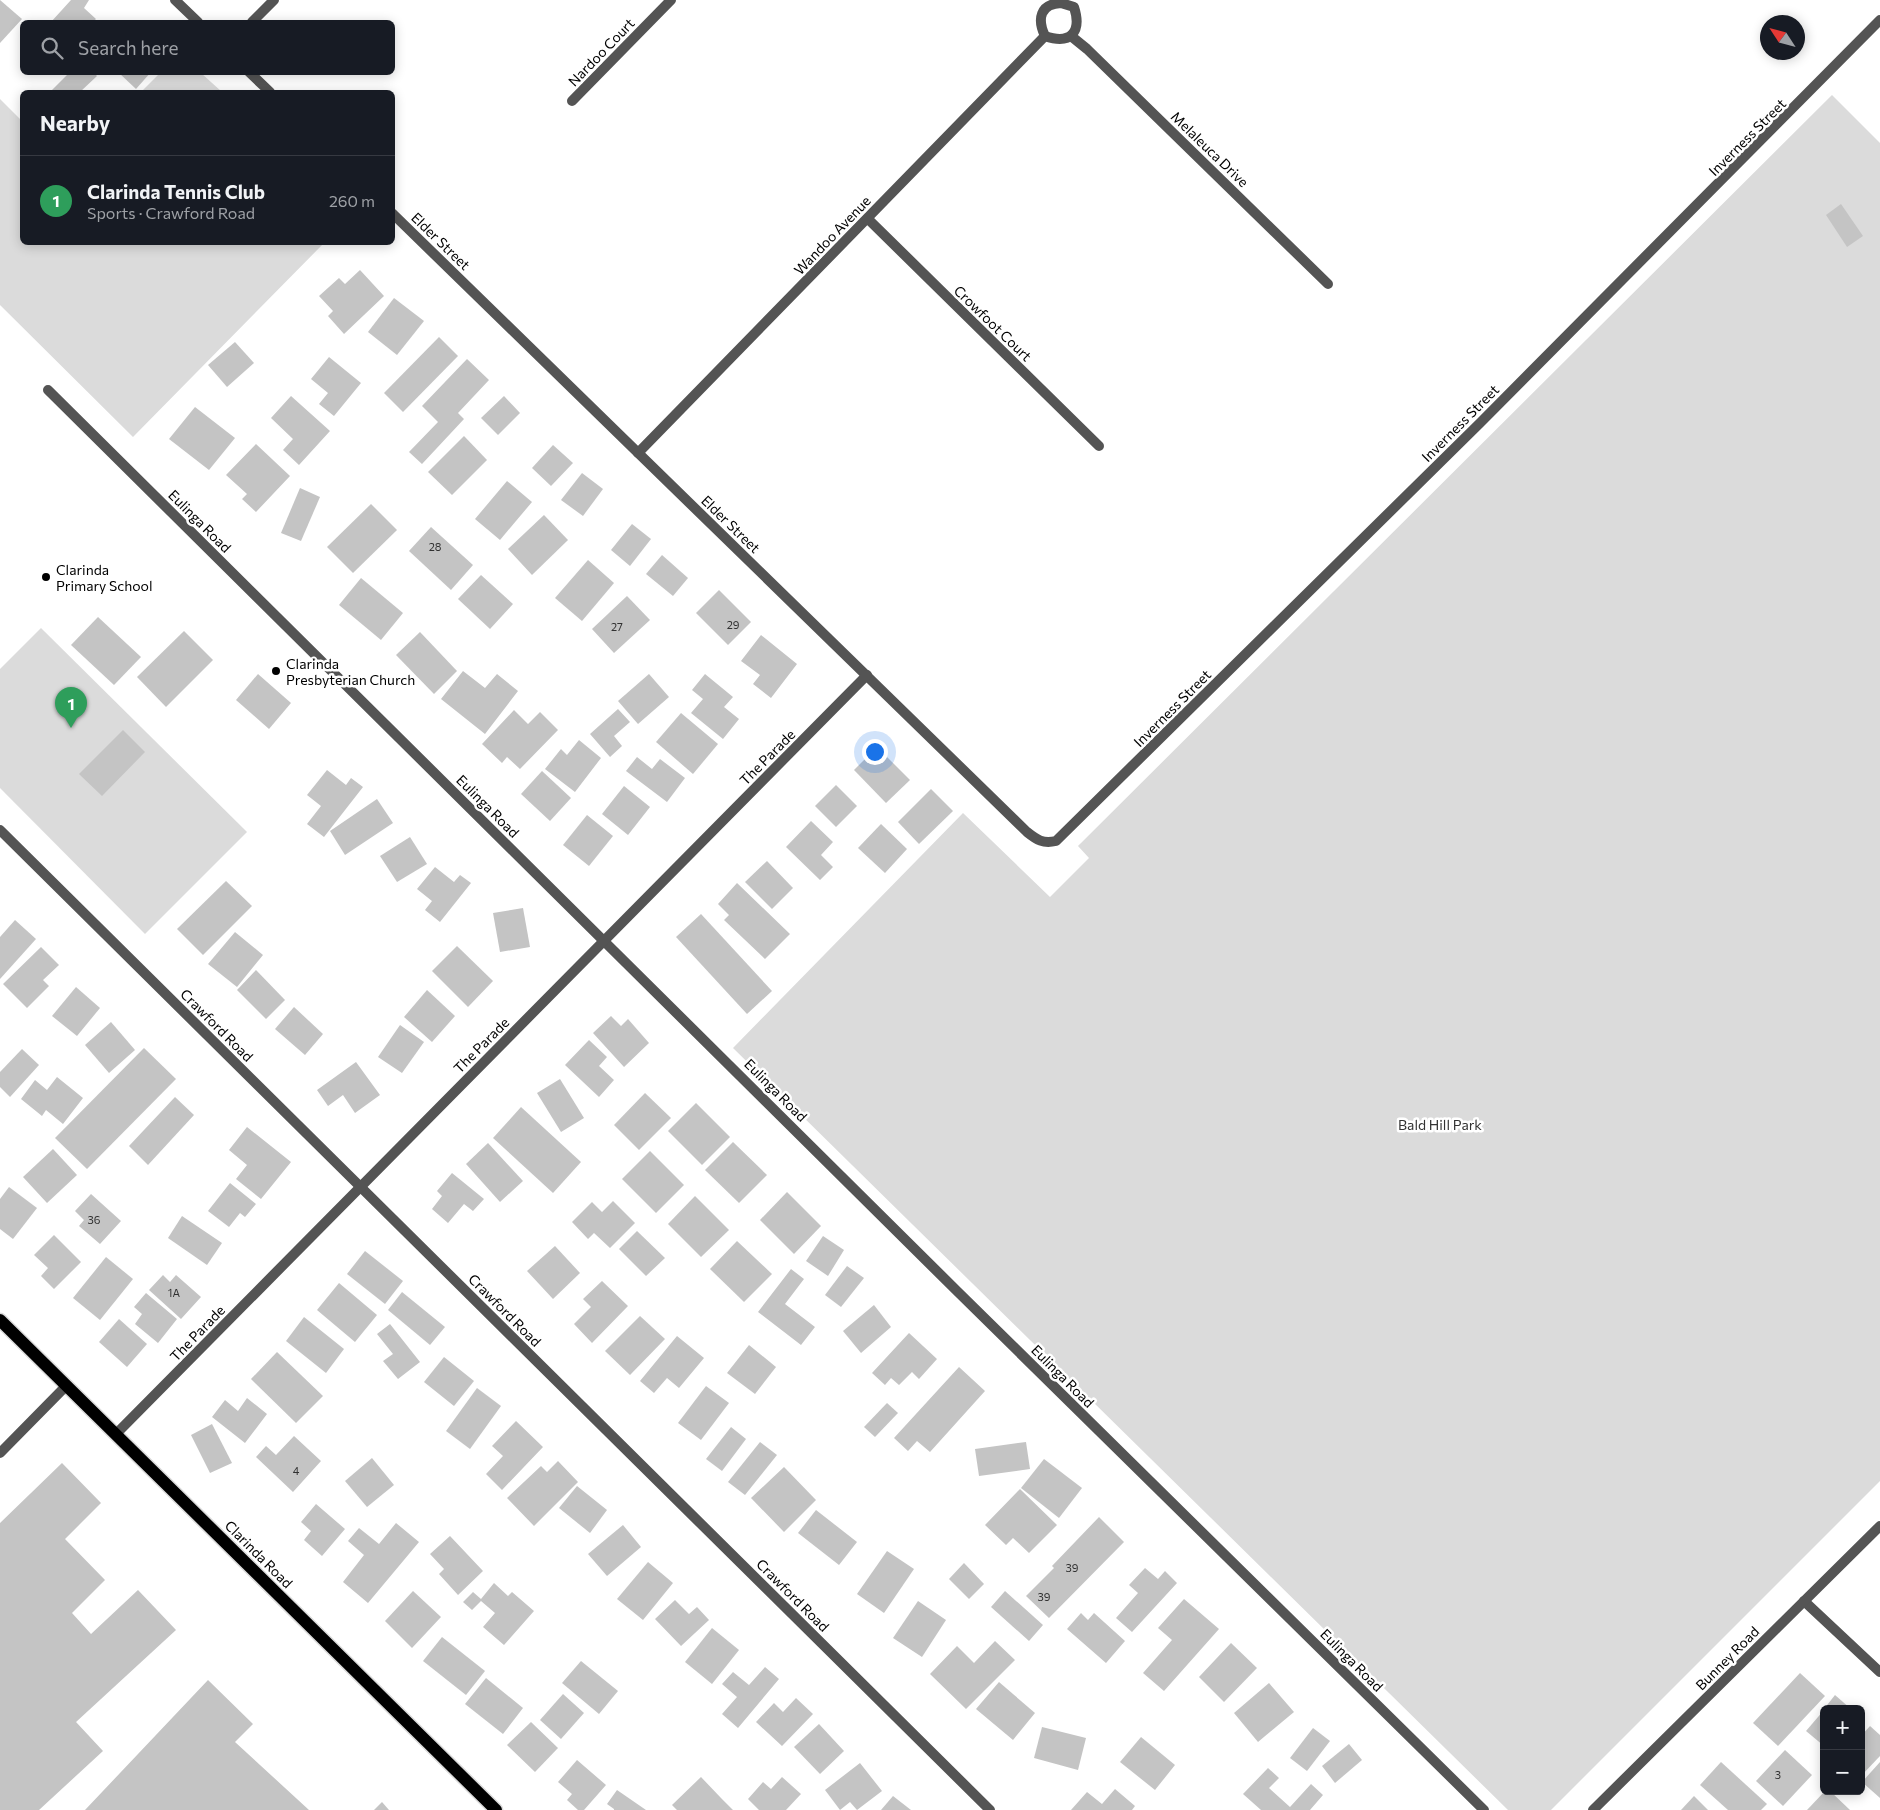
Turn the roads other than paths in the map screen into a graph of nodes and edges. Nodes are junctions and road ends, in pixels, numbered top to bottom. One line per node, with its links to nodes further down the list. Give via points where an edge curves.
1 (175, 0): 7 (street)
2 (274, 0): 8 (street)
3 (671, 0): 14 (street, Nardoo Court)
4 (1037, 0): 6 (street)
5 (1077, 3): 6 (street); 11 (street, via 1076,29)
6 (1045, 8): 10 (street, via 1040,22)
7 (196, 20)
8 (254, 20)
9 (1880, 20): 23 (street, Inverness Street, via 1480,423)
10 (1045, 36): 11 (street, via 1055,40); 16 (street, Wandoo Avenue)
11 (1071, 36): 17 (street, Melaleuca Drive)
12 (252, 75): 13 (street)
13 (268, 90)
14 (572, 101)
15 (395, 216): 20 (street, Elder Street)
16 (868, 219): 19 (street, Crowfoot Court); 20 (street, Wandoo Avenue)
17 (1328, 284)
18 (48, 390): 24 (street, Eulinga Road)
19 (1100, 446)
20 (638, 452): 21 (street, Elder Street)
21 (867, 675): 23 (street, Elder Street, via 1027,832 1041,842); 24 (street, The Parade)
22 (0, 830): 25 (street, Crawford Road)
23 (1056, 841)
24 (604, 940): 25 (street, The Parade); 35 (street, Eulinga Road)
25 (360, 1186): 28 (street, The Parade); 34 (street, Crawford Road)
26 (0, 1320): 27 (main road, Clarinda Road)
27 (66, 1386): 28 (main road, Clarinda Road); 29 (street)
28 (116, 1434): 33 (main road, Clarinda Road)
29 (0, 1453)
30 (1880, 1526): 31 (street, Bunney Road)
31 (1804, 1601): 32 (street); 36 (street, Bunney Road)
32 (1880, 1672)
33 (496, 1810)
34 (990, 1810)
35 (1484, 1810)
36 (1593, 1810)

